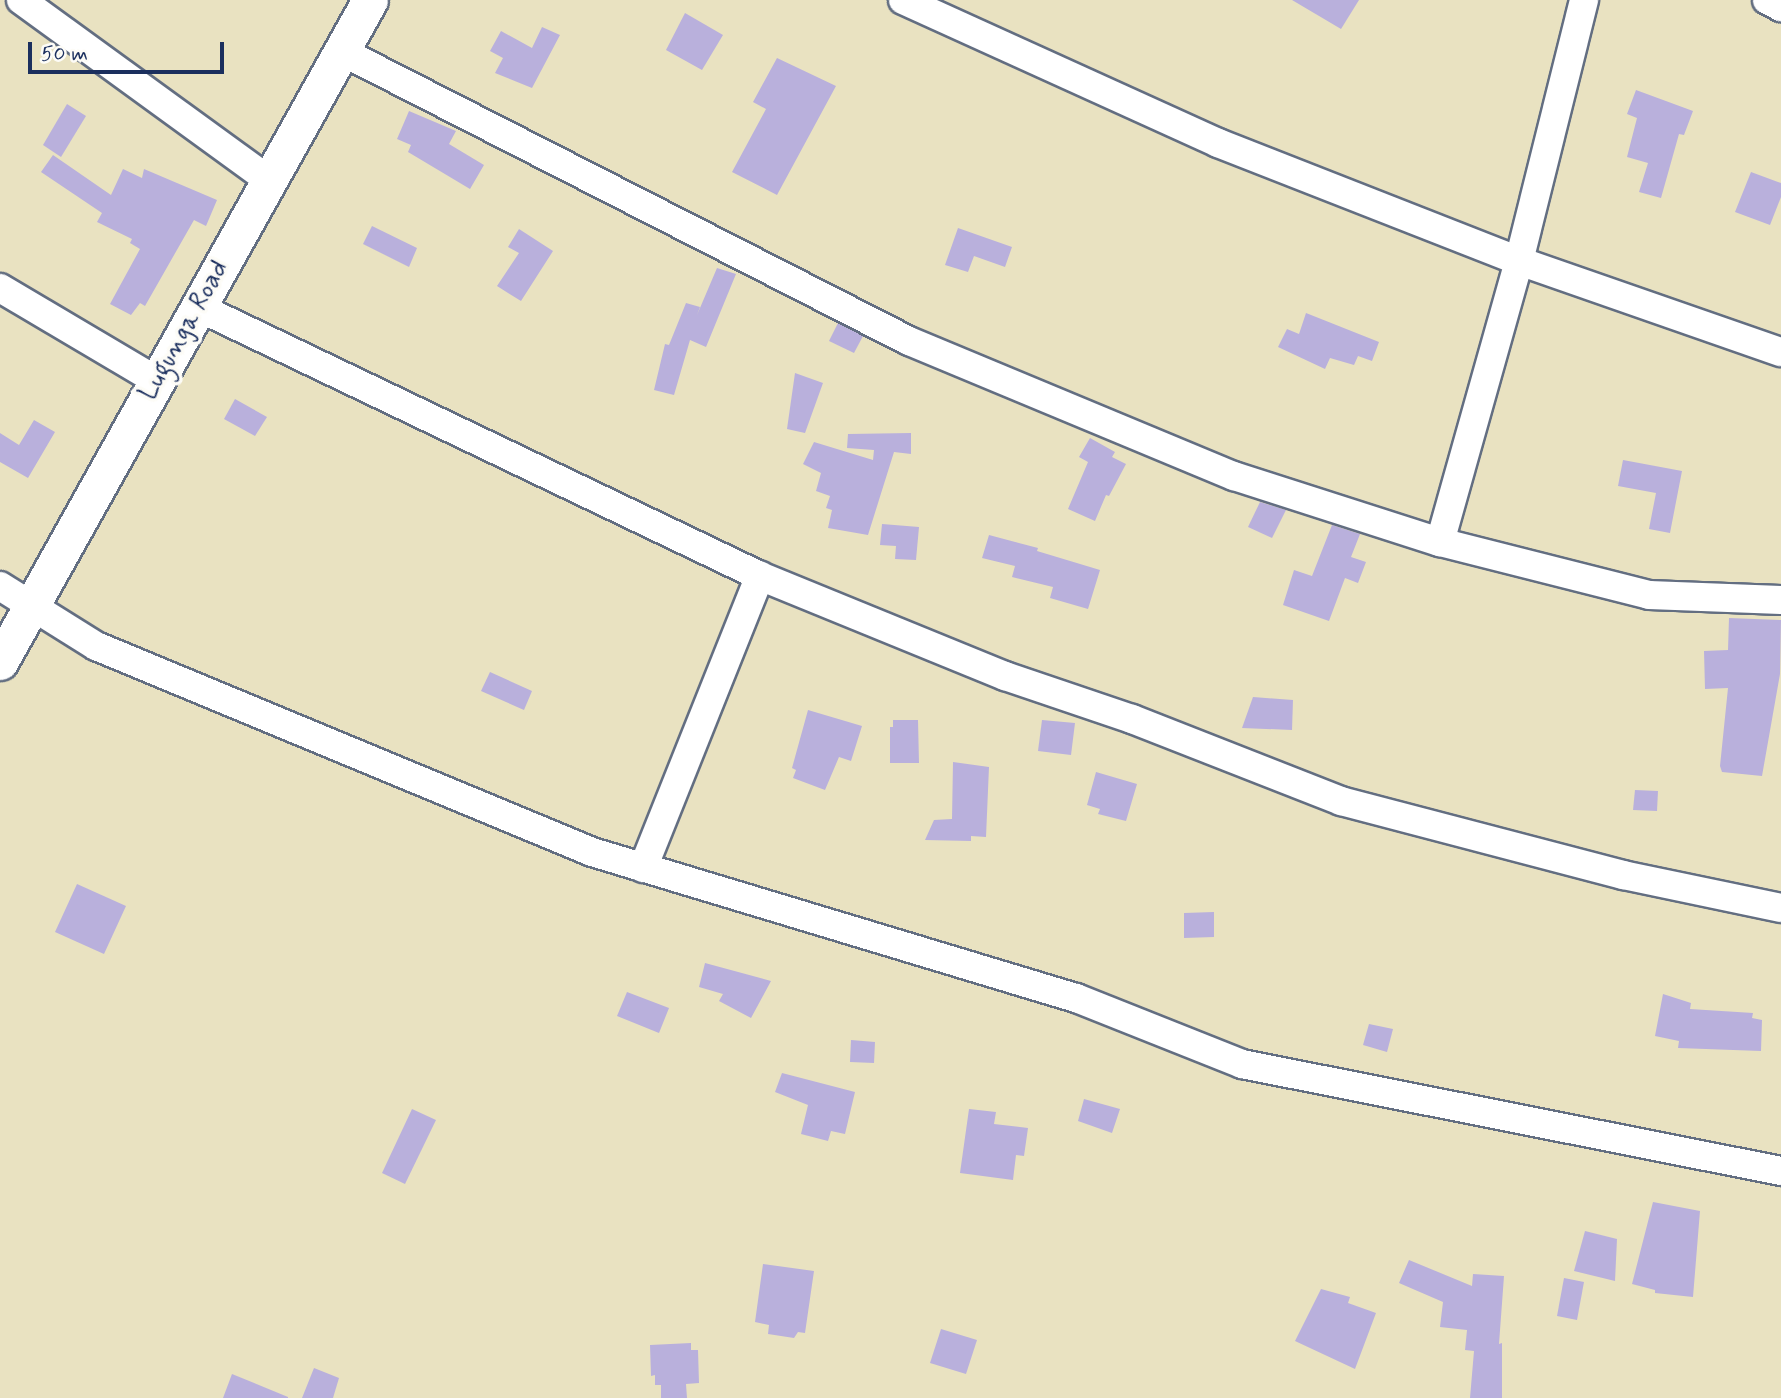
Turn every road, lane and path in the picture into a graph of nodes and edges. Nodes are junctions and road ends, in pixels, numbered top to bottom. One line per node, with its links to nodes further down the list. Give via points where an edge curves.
1 (21, 0): 8 (street)
2 (370, 0): 7 (street, Lugunga Road)
3 (903, 0): 9 (street, via 1218,143)
4 (1584, 0): 9 (street)
5 (1767, 0): 6 (street)
6 (1781, 7)
7 (341, 51): 8 (street, Lugunga Road); 14 (street, via 909,341 1234,476)
8 (269, 180): 11 (street, Lugunga Road)
9 (1519, 261): 12 (street); 14 (street)
10 (0, 288): 13 (street)
11 (198, 307): 13 (street, Lugunga Road); 15 (street)
12 (1781, 352)
13 (156, 381): 18 (street, Lugunga Road)
14 (1440, 542): 17 (street, via 1649,595)
15 (760, 576): 20 (street); 21 (street, via 1005,676 1132,719 1341,801 1623,875)
16 (0, 586): 18 (street)
17 (1781, 600)
18 (32, 605): 19 (street, Lugunga Road); 20 (street, via 96,646 592,852)
19 (0, 662)
20 (643, 867): 22 (street, via 1076,998 1242,1064)
21 (1781, 908)
22 (1781, 1171)

